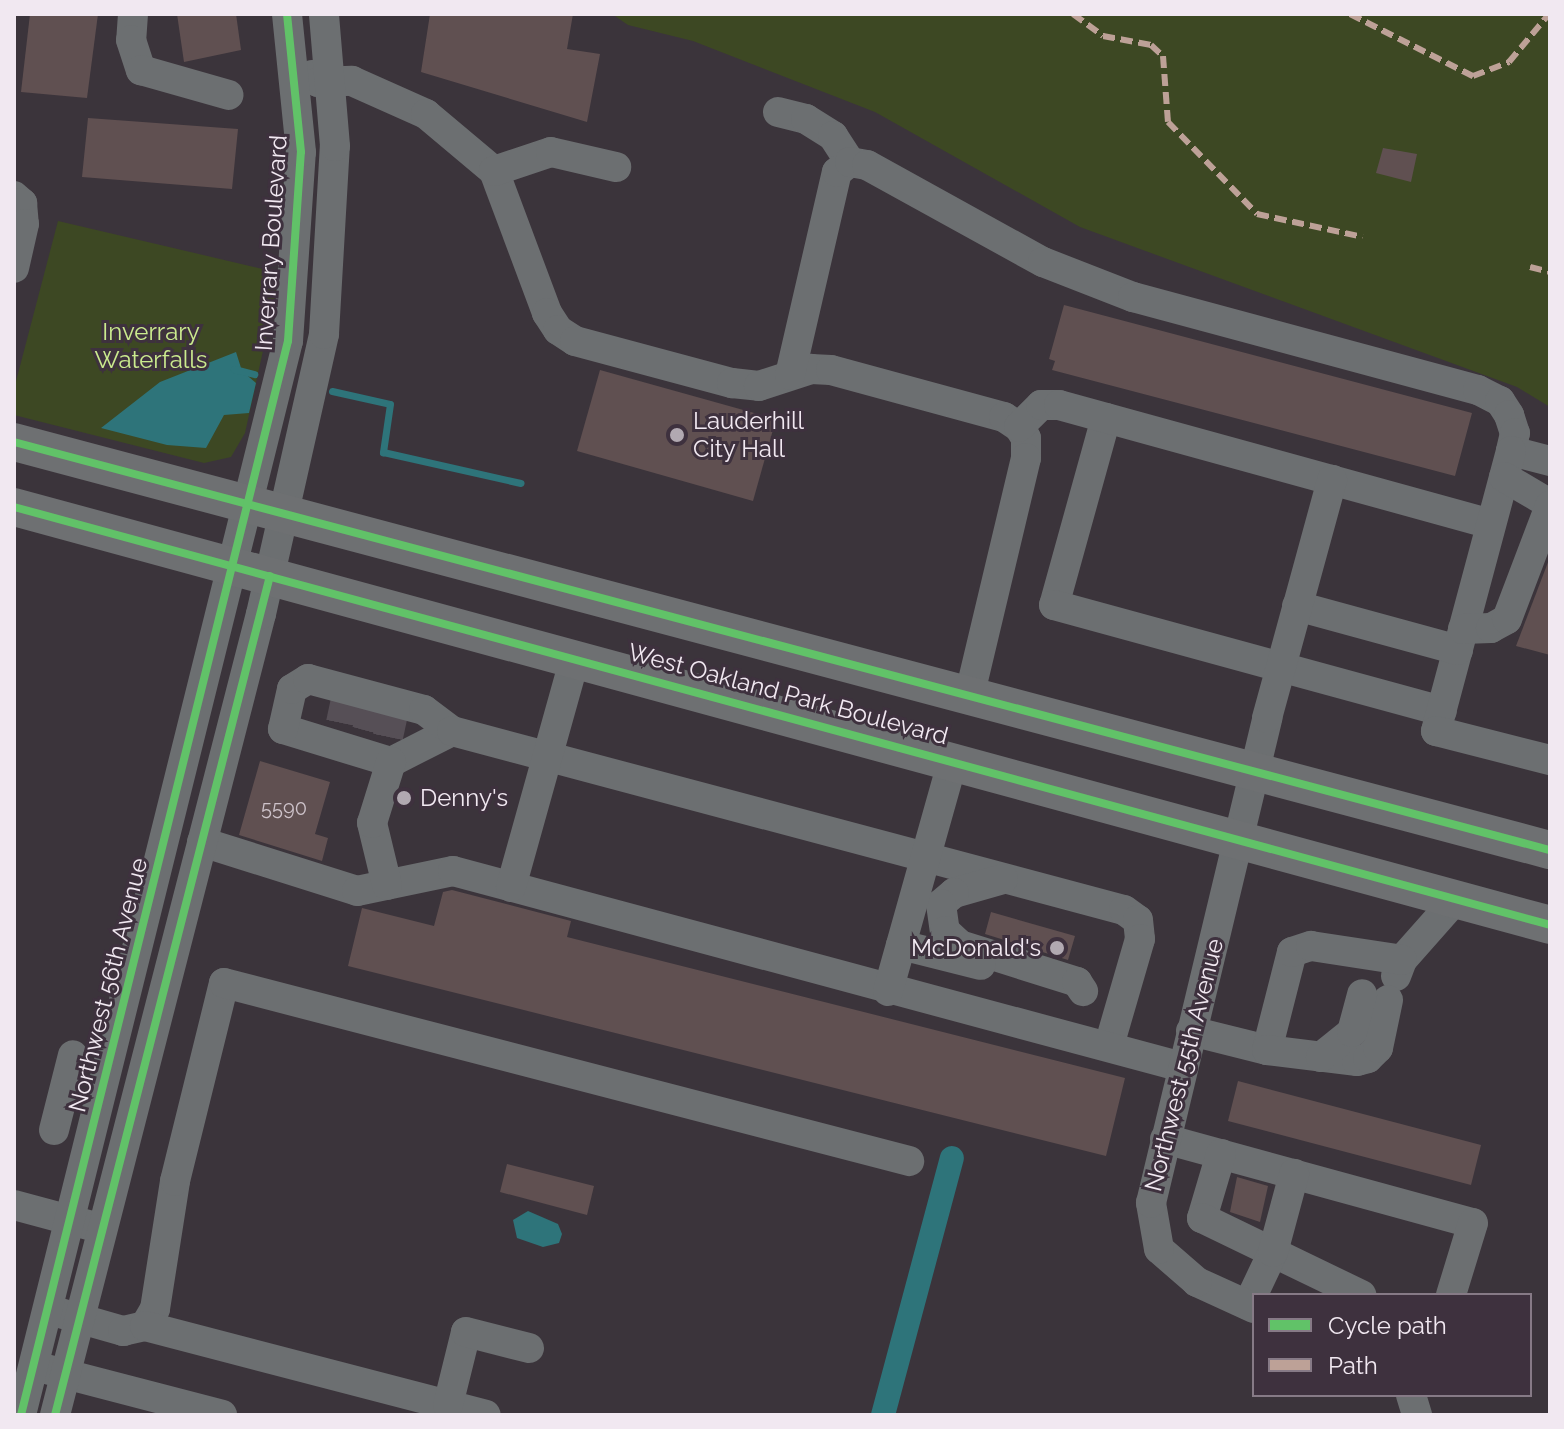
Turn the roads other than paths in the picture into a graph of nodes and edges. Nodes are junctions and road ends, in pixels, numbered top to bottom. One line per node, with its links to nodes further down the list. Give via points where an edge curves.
1 (133, 14): 5 (street, via 131,40 141,70)
2 (324, 14): 4 (street, Inverrary Boulevard)
3 (290, 24): 4 (street, via 312,74); 21 (street, Inverrary Boulevard, via 301,152 288,341)
4 (329, 82): 9 (street, via 352,81 426,114); 21 (street, Inverrary Boulevard, via 335,146 324,334)
5 (229, 95)
6 (778, 112): 7 (street, via 806,119 833,136)
7 (850, 162): 12 (street, via 837,172); 17 (street, via 867,165 1043,262 1133,297 1478,390 1500,401 1509,415 1515,433)
8 (616, 167): 9 (street, via 551,152)
9 (494, 171): 12 (street, via 558,330 575,341 732,383 759,386)
10 (17, 214): 11 (street)
11 (14, 268)
12 (790, 375): 14 (street, via 831,370 1004,417)
13 (1106, 418): 14 (street, via 1041,405); 18 (street); 28 (street, via 1054,605)
14 (1019, 427): 29 (street, via 1026,438 1026,458)
15 (14, 442): 21 (main road, West Oakland Park Boulevard)
16 (1550, 461): 17 (street)
17 (1508, 464): 19 (street); 22 (street)
18 (1332, 480): 22 (street); 25 (street, Northwest 55th Avenue)
19 (1550, 505): 26 (street, via 1507,619)
20 (14, 507): 23 (main road, West Oakland Park Boulevard)
21 (267, 510): 23 (street, Inverrary Boulevard); 24 (street, Inverrary Boulevard); 29 (main road, West Oakland Park Boulevard)
22 (1490, 524): 26 (street)
23 (233, 566): 24 (main road, West Oakland Park Boulevard); 57 (street, Northwest 56th Avenue)
24 (270, 576): 27 (main road, West Oakland Park Boulevard); 38 (street)
25 (1297, 606): 26 (street); 28 (street, Northwest 55th Avenue)
26 (1461, 639): 30 (street)
27 (575, 658): 33 (street); 34 (main road, West Oakland Park Boulevard)
28 (1280, 667): 30 (street); 36 (street, Northwest 55th Avenue)
29 (969, 697): 36 (main road, West Oakland Park Boulevard)
30 (1442, 711): 35 (street, via 1436,731)
31 (358, 721): 32 (street); 32 (street, via 424,710); 42 (street)
32 (452, 731): 33 (street)
33 (548, 754): 40 (street); 43 (street)
34 (953, 759): 37 (main road, West Oakland Park Boulevard); 40 (street)
35 (1550, 760)
36 (1254, 771): 37 (street, Northwest 55th Avenue); 39 (main road, West Oakland Park Boulevard)
37 (1239, 840): 44 (main road, West Oakland Park Boulevard); 51 (street, Northwest 55th Avenue)
38 (202, 842): 42 (street, via 357,891); 58 (street)
39 (1550, 850)
40 (925, 856): 41 (street); 46 (street)
41 (993, 882): 49 (street, via 954,893 941,904 945,931 970,948 1077,982); 50 (street, via 1124,910 1138,920 1140,939)
42 (387, 885): 43 (street, via 453,871)
43 (511, 887): 48 (street)
44 (1455, 900): 45 (main road, West Oakland Park Boulevard); 47 (street)
45 (1550, 925)
46 (901, 945): 48 (street); 49 (street)
47 (1380, 980): 53 (street, via 1378,1048 1368,1058); 53 (street, via 1311,946 1292,952)
48 (888, 991): 52 (street)
49 (1083, 991): 50 (street)
50 (1122, 1001): 52 (street)
51 (1191, 1031): 53 (street); 55 (street, Northwest 55th Avenue)
52 (1109, 1046): 55 (street)
53 (1267, 1050)
54 (73, 1055): 56 (street)
55 (1182, 1067): 60 (street, Northwest 55th Avenue)
56 (65, 1085): 57 (street); 59 (street)
57 (100, 1095): 58 (street); 65 (street, Northwest 56th Avenue)
58 (129, 1123): 66 (street)
59 (54, 1130)
60 (1165, 1139): 61 (street); 71 (street, Northwest 55th Avenue, via 1151,1203 1159,1249 1197,1282)
61 (1221, 1154): 63 (street); 67 (street, via 1202,1218)
62 (909, 1161): 74 (street, via 224,983 175,1181 155,1309)
63 (1294, 1174): 67 (street); 70 (street, via 1473,1223)
64 (14, 1205): 65 (street)
65 (69, 1220): 66 (street); 72 (street, Northwest 56th Avenue)
66 (101, 1228): 73 (street)
67 (1273, 1252): 68 (street); 69 (street)
68 (1256, 1293)
69 (1357, 1293)
70 (1452, 1293)
71 (1251, 1306)
72 (47, 1309): 73 (street); 76 (street, Northwest 56th Avenue)
73 (79, 1318): 74 (street, via 123,1331); 77 (street)
74 (145, 1326): 79 (street)
75 (529, 1348): 79 (street, via 466,1332)
76 (33, 1366): 77 (street); 80 (street, Northwest 56th Avenue)
77 (66, 1373): 78 (street); 81 (street)
78 (136, 1404): 82 (street)
79 (448, 1405): 83 (street)
80 (21, 1415)
81 (55, 1415)
82 (222, 1415)
83 (486, 1415)

